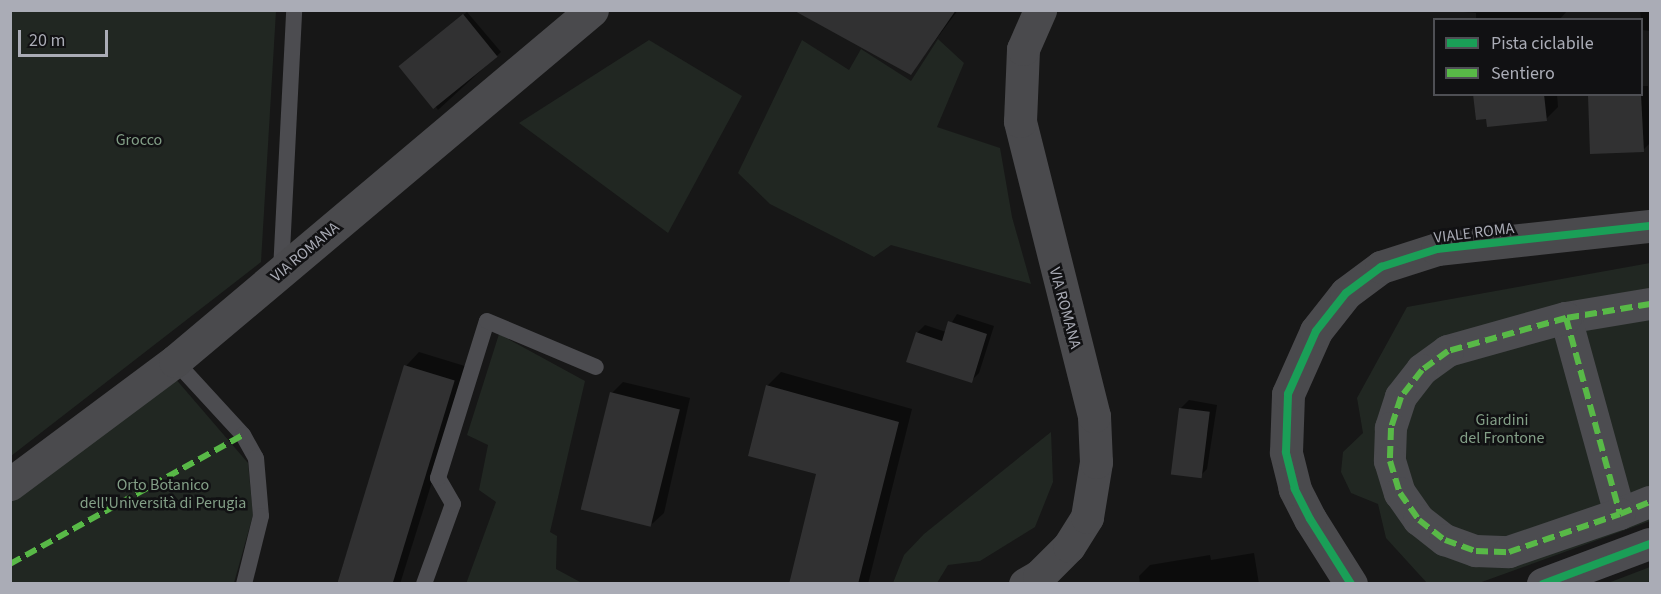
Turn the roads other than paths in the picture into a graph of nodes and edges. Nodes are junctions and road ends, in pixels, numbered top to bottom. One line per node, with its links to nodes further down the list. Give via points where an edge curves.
1 (294, 10): 5 (lane)
2 (592, 10): 5 (main road, VIA ROMANA)
3 (1040, 10): 16 (main road, VIA ROMANA, via 1023,49 1020,121 1094,416 1096,462 1087,517 1070,546)
4 (1650, 226): 17 (main road, VIALE ROMA, via 1437,249 1381,267 1346,293 1316,331 1288,394 1286,452 1295,489)
5 (281, 272): 8 (main road, VIA ROMANA)
6 (1650, 304): 7 (street)
7 (1566, 318): 12 (street); 12 (street, via 1448,351 1422,370 1401,397 1391,428 1390,461 1400,493 1419,520 1445,540 1476,551 1509,552)
8 (175, 361): 10 (main road, VIA ROMANA); 14 (lane, via 243,435 256,458 261,516)
9 (596, 367): 15 (lane, via 487,321 438,478 453,504)
10 (10, 484)
11 (1650, 501): 12 (street)
12 (1620, 514)
13 (1650, 544): 18 (street)
14 (244, 584)
15 (424, 584)
16 (1025, 584)
17 (1351, 584)
18 (1543, 584)

